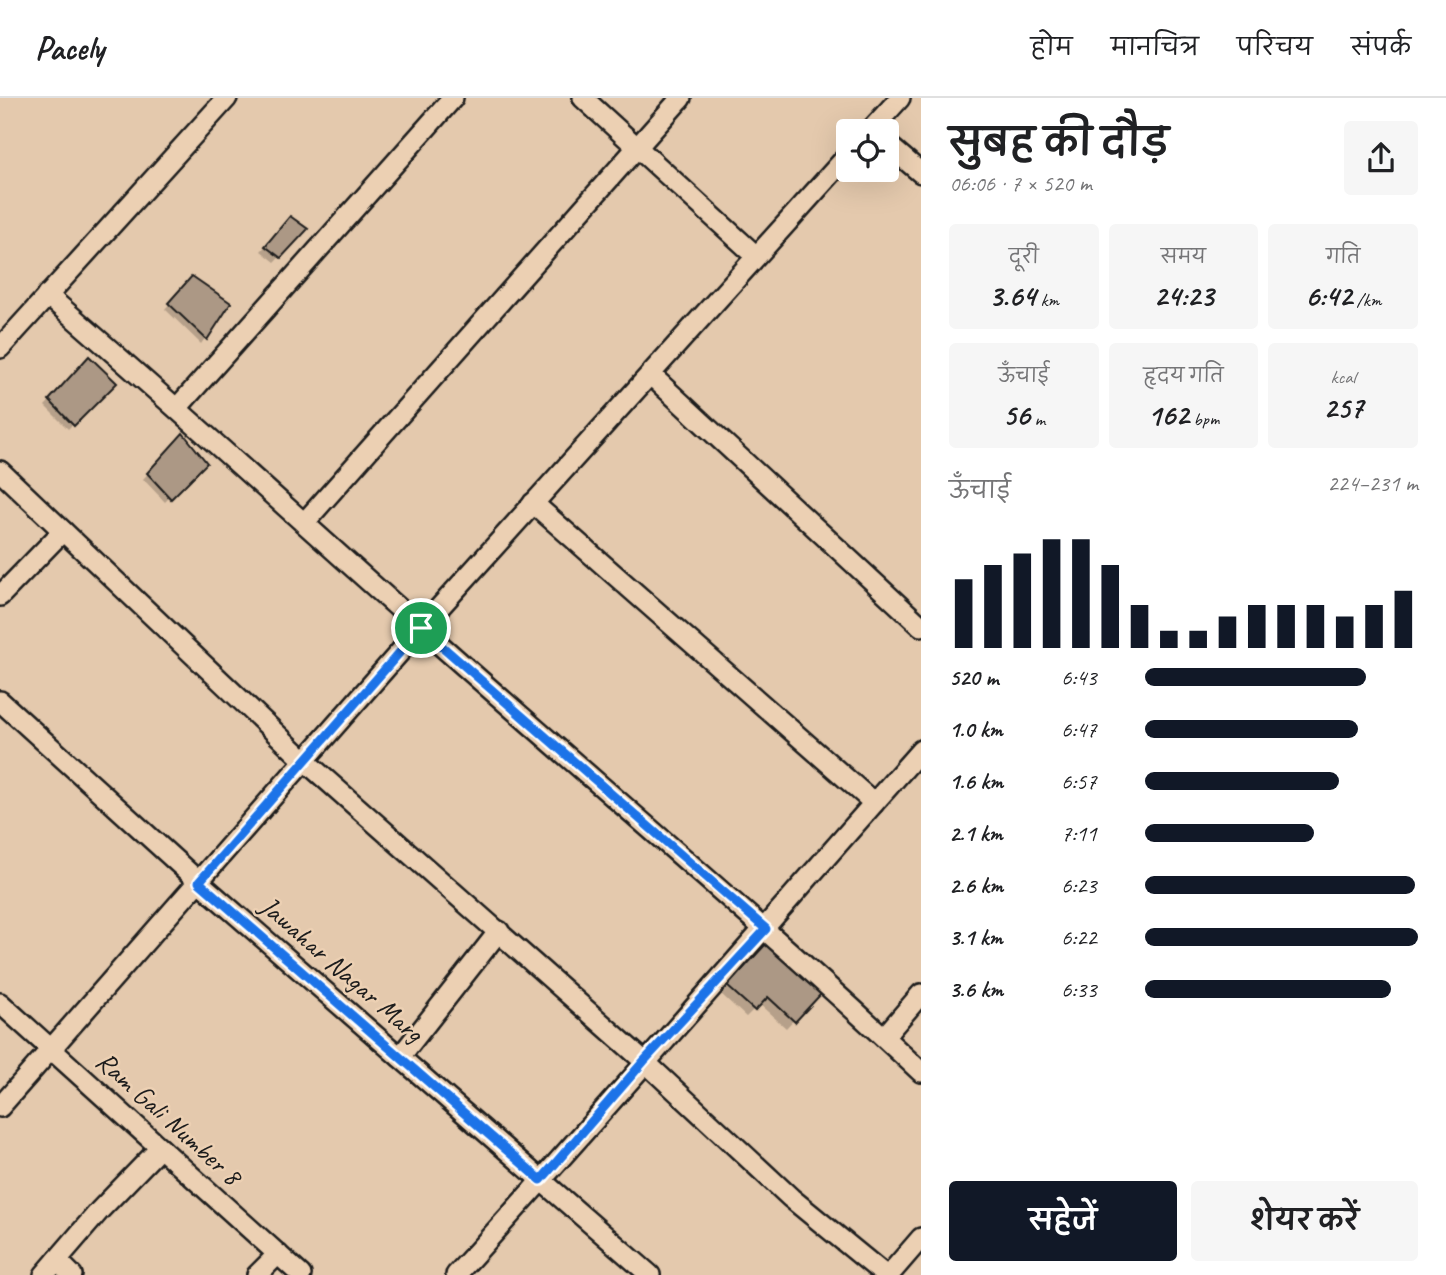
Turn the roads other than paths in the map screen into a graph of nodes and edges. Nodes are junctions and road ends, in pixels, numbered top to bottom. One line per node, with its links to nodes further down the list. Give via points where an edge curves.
1 (227, 98): 12 (street)
2 (453, 98): 15 (street)
3 (583, 98): 7 (street)
4 (681, 98): 7 (street)
5 (901, 98): 6 (street)
6 (882, 119)
7 (638, 146): 11 (street); 18 (street)
8 (899, 154): 10 (street)
9 (836, 168): 11 (street)
10 (921, 173)
11 (755, 255): 14 (street)
12 (47, 295): 13 (street); 15 (street)
13 (0, 348)
14 (652, 376): 17 (street); 21 (street)
15 (178, 407): 18 (street)
16 (0, 471): 19 (street)
17 (533, 503): 22 (street); 26 (street)
18 (304, 523): 22 (street)
19 (63, 531): 20 (street); 25 (street)
20 (0, 596)
21 (921, 626)
22 (421, 628): 25 (street); 28 (street)
23 (0, 701): 27 (street, Jawahar Nagar Marg)
24 (921, 750): 26 (street)
25 (305, 761): 27 (street); 29 (street)
26 (874, 803): 28 (street)
27 (199, 882): 33 (street); 34 (street, Jawahar Nagar Marg)
28 (766, 929): 32 (street); 35 (street)
29 (499, 931): 34 (street); 35 (street)
30 (921, 994): 32 (street)
31 (0, 1003): 33 (street, Ram Gali Number 8)
32 (884, 1037): 36 (street)
33 (51, 1050): 37 (street); 38 (street, Ram Gali Number 8)
34 (400, 1057): 39 (street, Jawahar Nagar Marg)
35 (644, 1061): 39 (street); 48 (street, via 791,1198)
36 (921, 1072)
37 (0, 1107)
38 (160, 1148): 41 (street, Ram Gali Number 8); 42 (street)
39 (541, 1180): 46 (street); 47 (street, Jawahar Nagar Marg)
40 (921, 1238): 48 (street)
41 (278, 1254): 44 (street); 45 (street, Ram Gali Number 8)
42 (50, 1268): 43 (street)
43 (72, 1275)
44 (257, 1275)
45 (302, 1275)
46 (456, 1275)
47 (650, 1275)
48 (887, 1275)

